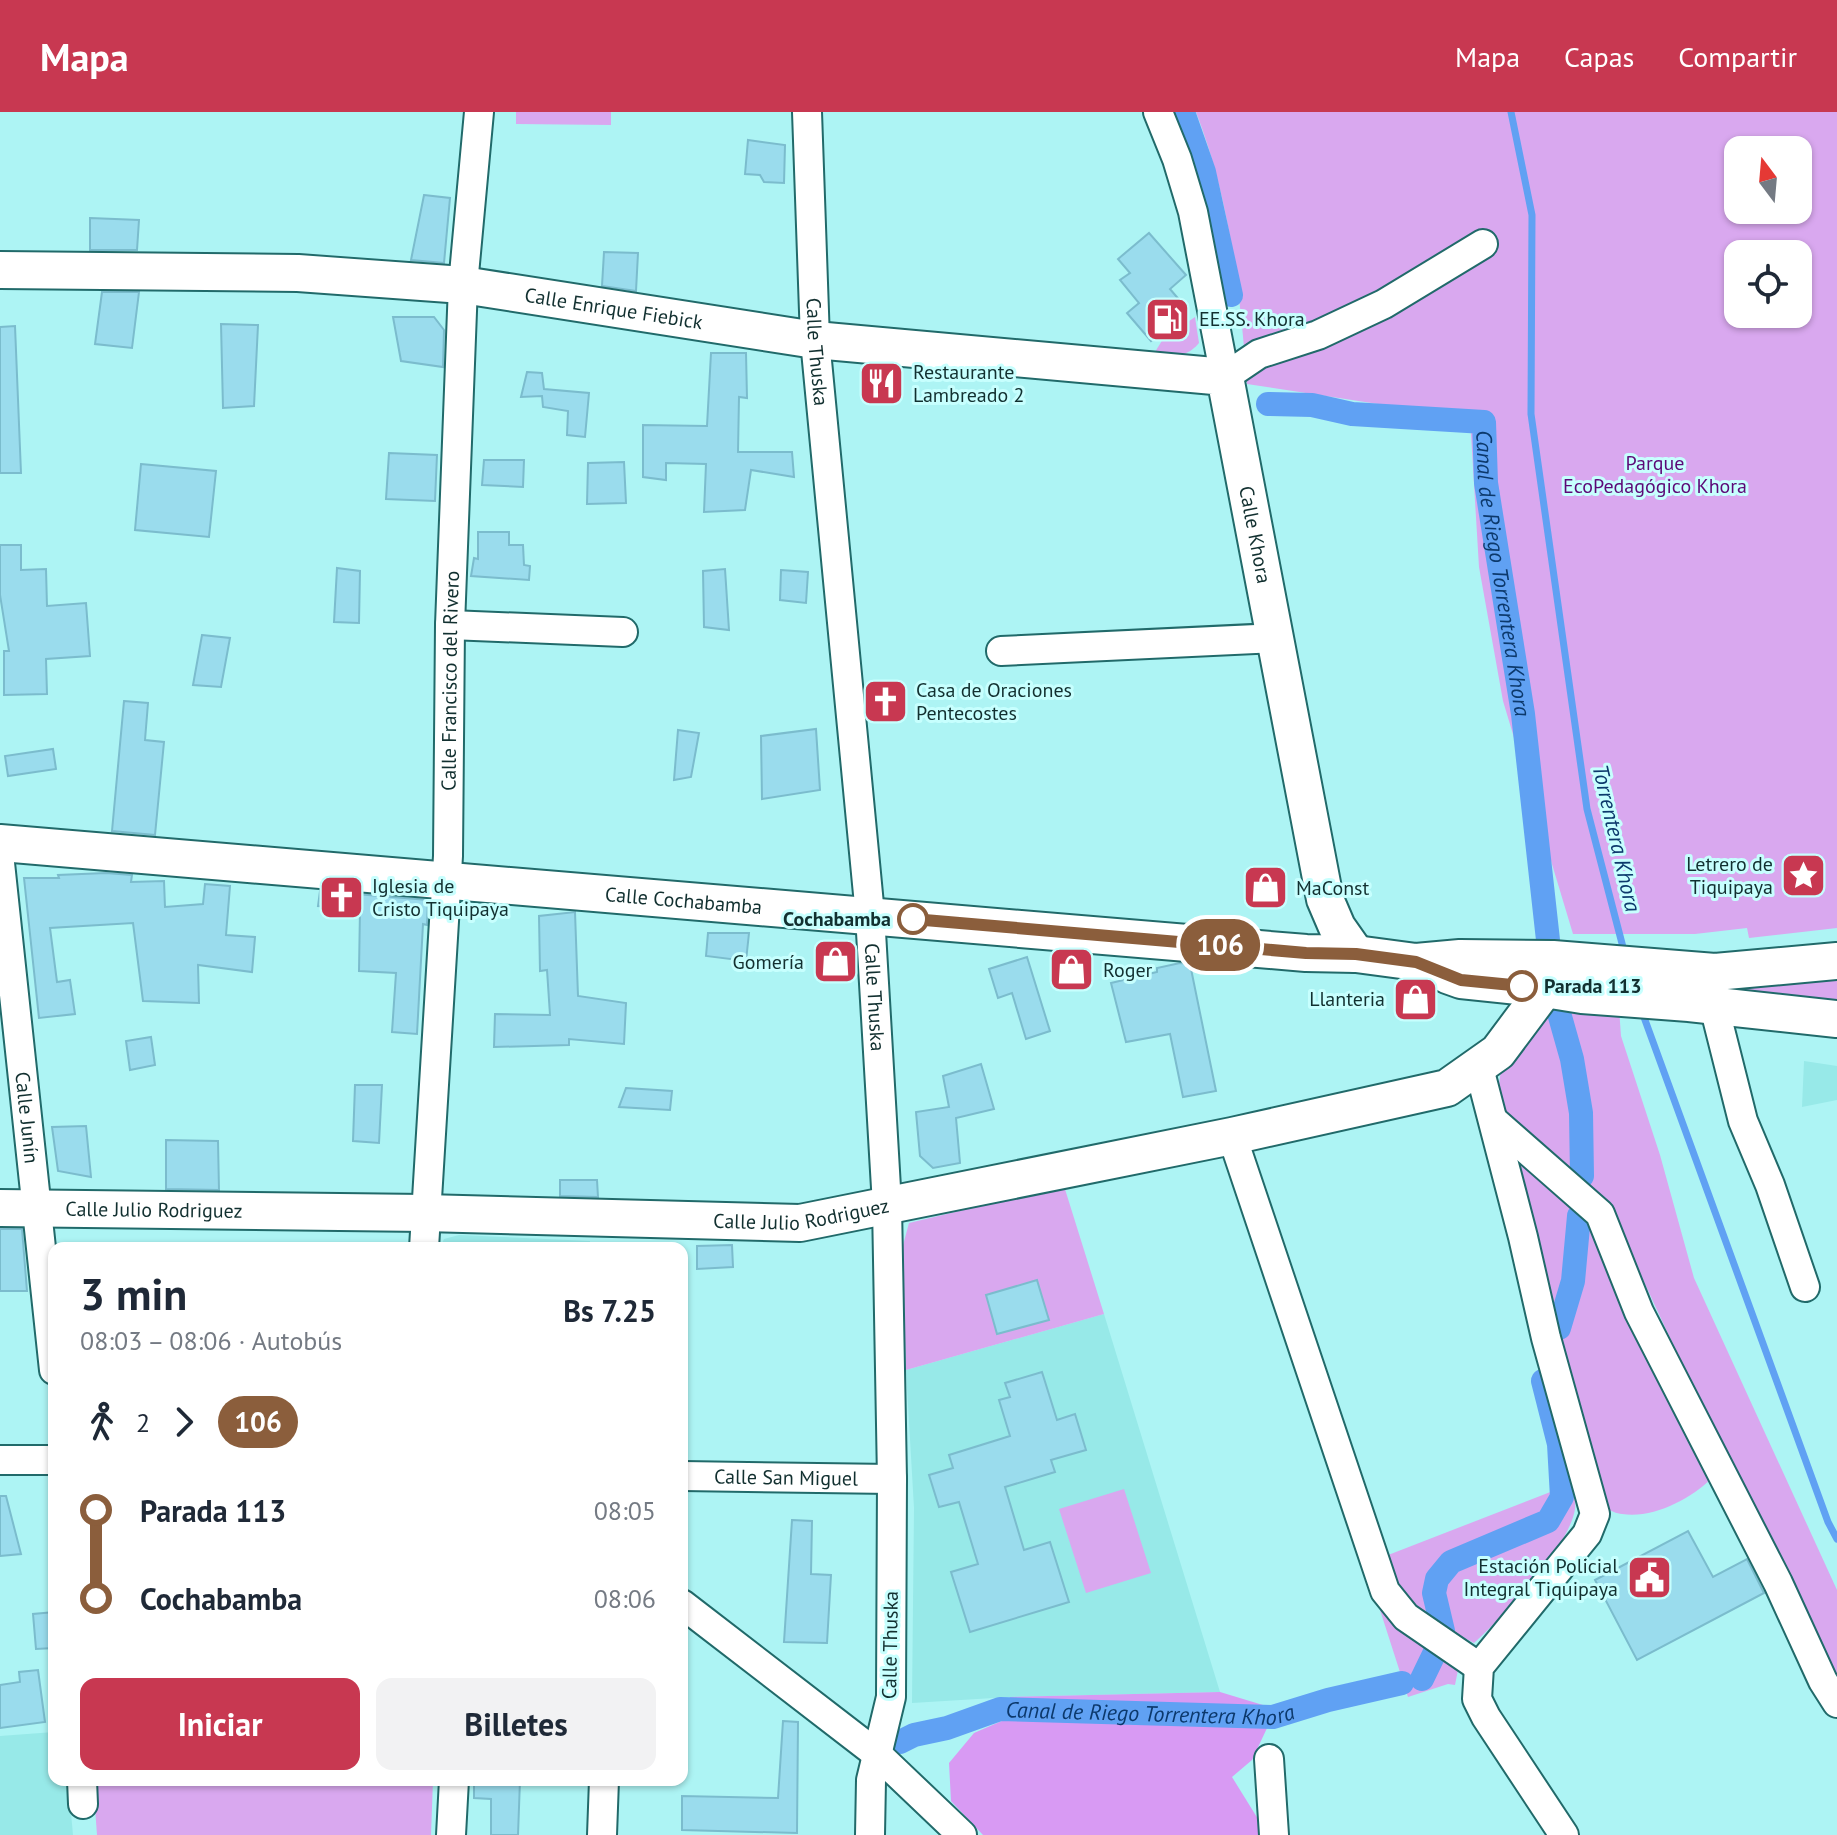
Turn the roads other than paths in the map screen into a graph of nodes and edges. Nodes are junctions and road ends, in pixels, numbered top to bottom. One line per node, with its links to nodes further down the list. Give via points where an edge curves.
1 (479, 112): 6 (street, Calle Francisco del Rivero)
2 (807, 112): 7 (street, Calle Thuska)
3 (1158, 112): 8 (street, Calle Khora, via 1193,212)
4 (1483, 244): 8 (street, via 1384,304 1318,335 1259,354)
5 (0, 270): 6 (main road, Calle Enrique Fiebick, via 298,273)
6 (463, 285): 7 (main road, Calle Enrique Fiebick); 9 (street, Calle Francisco del Rivero)
7 (815, 340): 8 (main road, Calle Enrique Fiebick); 16 (street, Calle Thuska)
8 (1225, 377): 11 (main road, Calle Khora)
9 (450, 625): 10 (street); 15 (street, Calle Francisco del Rivero)
10 (623, 632)
11 (1275, 638): 12 (street); 17 (main road, Calle Khora, via 1325,899)
12 (1001, 651)
13 (0, 843): 15 (main road, Calle Cochabamba)
14 (0, 863): 28 (street, Calle Junín)
15 (447, 880): 16 (main road, Calle Cochabamba); 30 (street, Calle Francisco del Rivero)
16 (870, 915): 17 (main road, Calle Cochabamba); 27 (street, Calle Thuska)
17 (1356, 954): 19 (main road, Calle Cochabamba)
18 (1837, 961): 20 (main road, via 1747,971)
19 (1416, 962): 20 (main road, via 1460,958); 21 (main road, via 1461,980)
20 (1600, 975): 21 (main road, Calle Julio Rodriguez); 22 (main road)
21 (1545, 989): 24 (main road, Calle Julio Rodriguez, via 1498,1052)
22 (1701, 1004): 23 (main road); 31 (street)
23 (1837, 1019)
24 (1479, 1068): 25 (street); 26 (main road, Calle Julio Rodriguez, via 1447,1088)
25 (1494, 1121): 38 (street, via 1595,1514 1587,1534); 39 (street, via 1600,1214 1639,1312)
26 (1232, 1136): 27 (main road, Calle Julio Rodriguez); 38 (street, via 1385,1591 1406,1617)
27 (887, 1205): 30 (main road, Calle Julio Rodriguez, via 800,1223); 36 (street, Calle Thuska)
28 (38, 1207): 29 (main road, Calle Julio Rodriguez); 30 (main road, Calle Julio Rodriguez); 32 (street, Calle Junín)
29 (0, 1208)
30 (424, 1231)
31 (1805, 1287)
32 (48, 1309)
33 (0, 1460): 34 (street)
34 (48, 1460)
35 (688, 1476): 36 (street, Calle San Miguel)
36 (892, 1479): 40 (street, Calle Thuska, via 891,1697)
37 (688, 1609): 40 (street)
38 (1479, 1667): 49 (street, via 1477,1699 1486,1717)
39 (1837, 1703)
40 (878, 1755): 46 (street, Calle Thuska, via 871,1780); 47 (street)
41 (1269, 1759): 48 (street)
42 (454, 1786): 44 (street)
43 (604, 1786): 45 (street)
44 (451, 1835)
45 (602, 1835)
46 (870, 1835)
47 (962, 1835)
48 (1274, 1835)
49 (1564, 1835)

